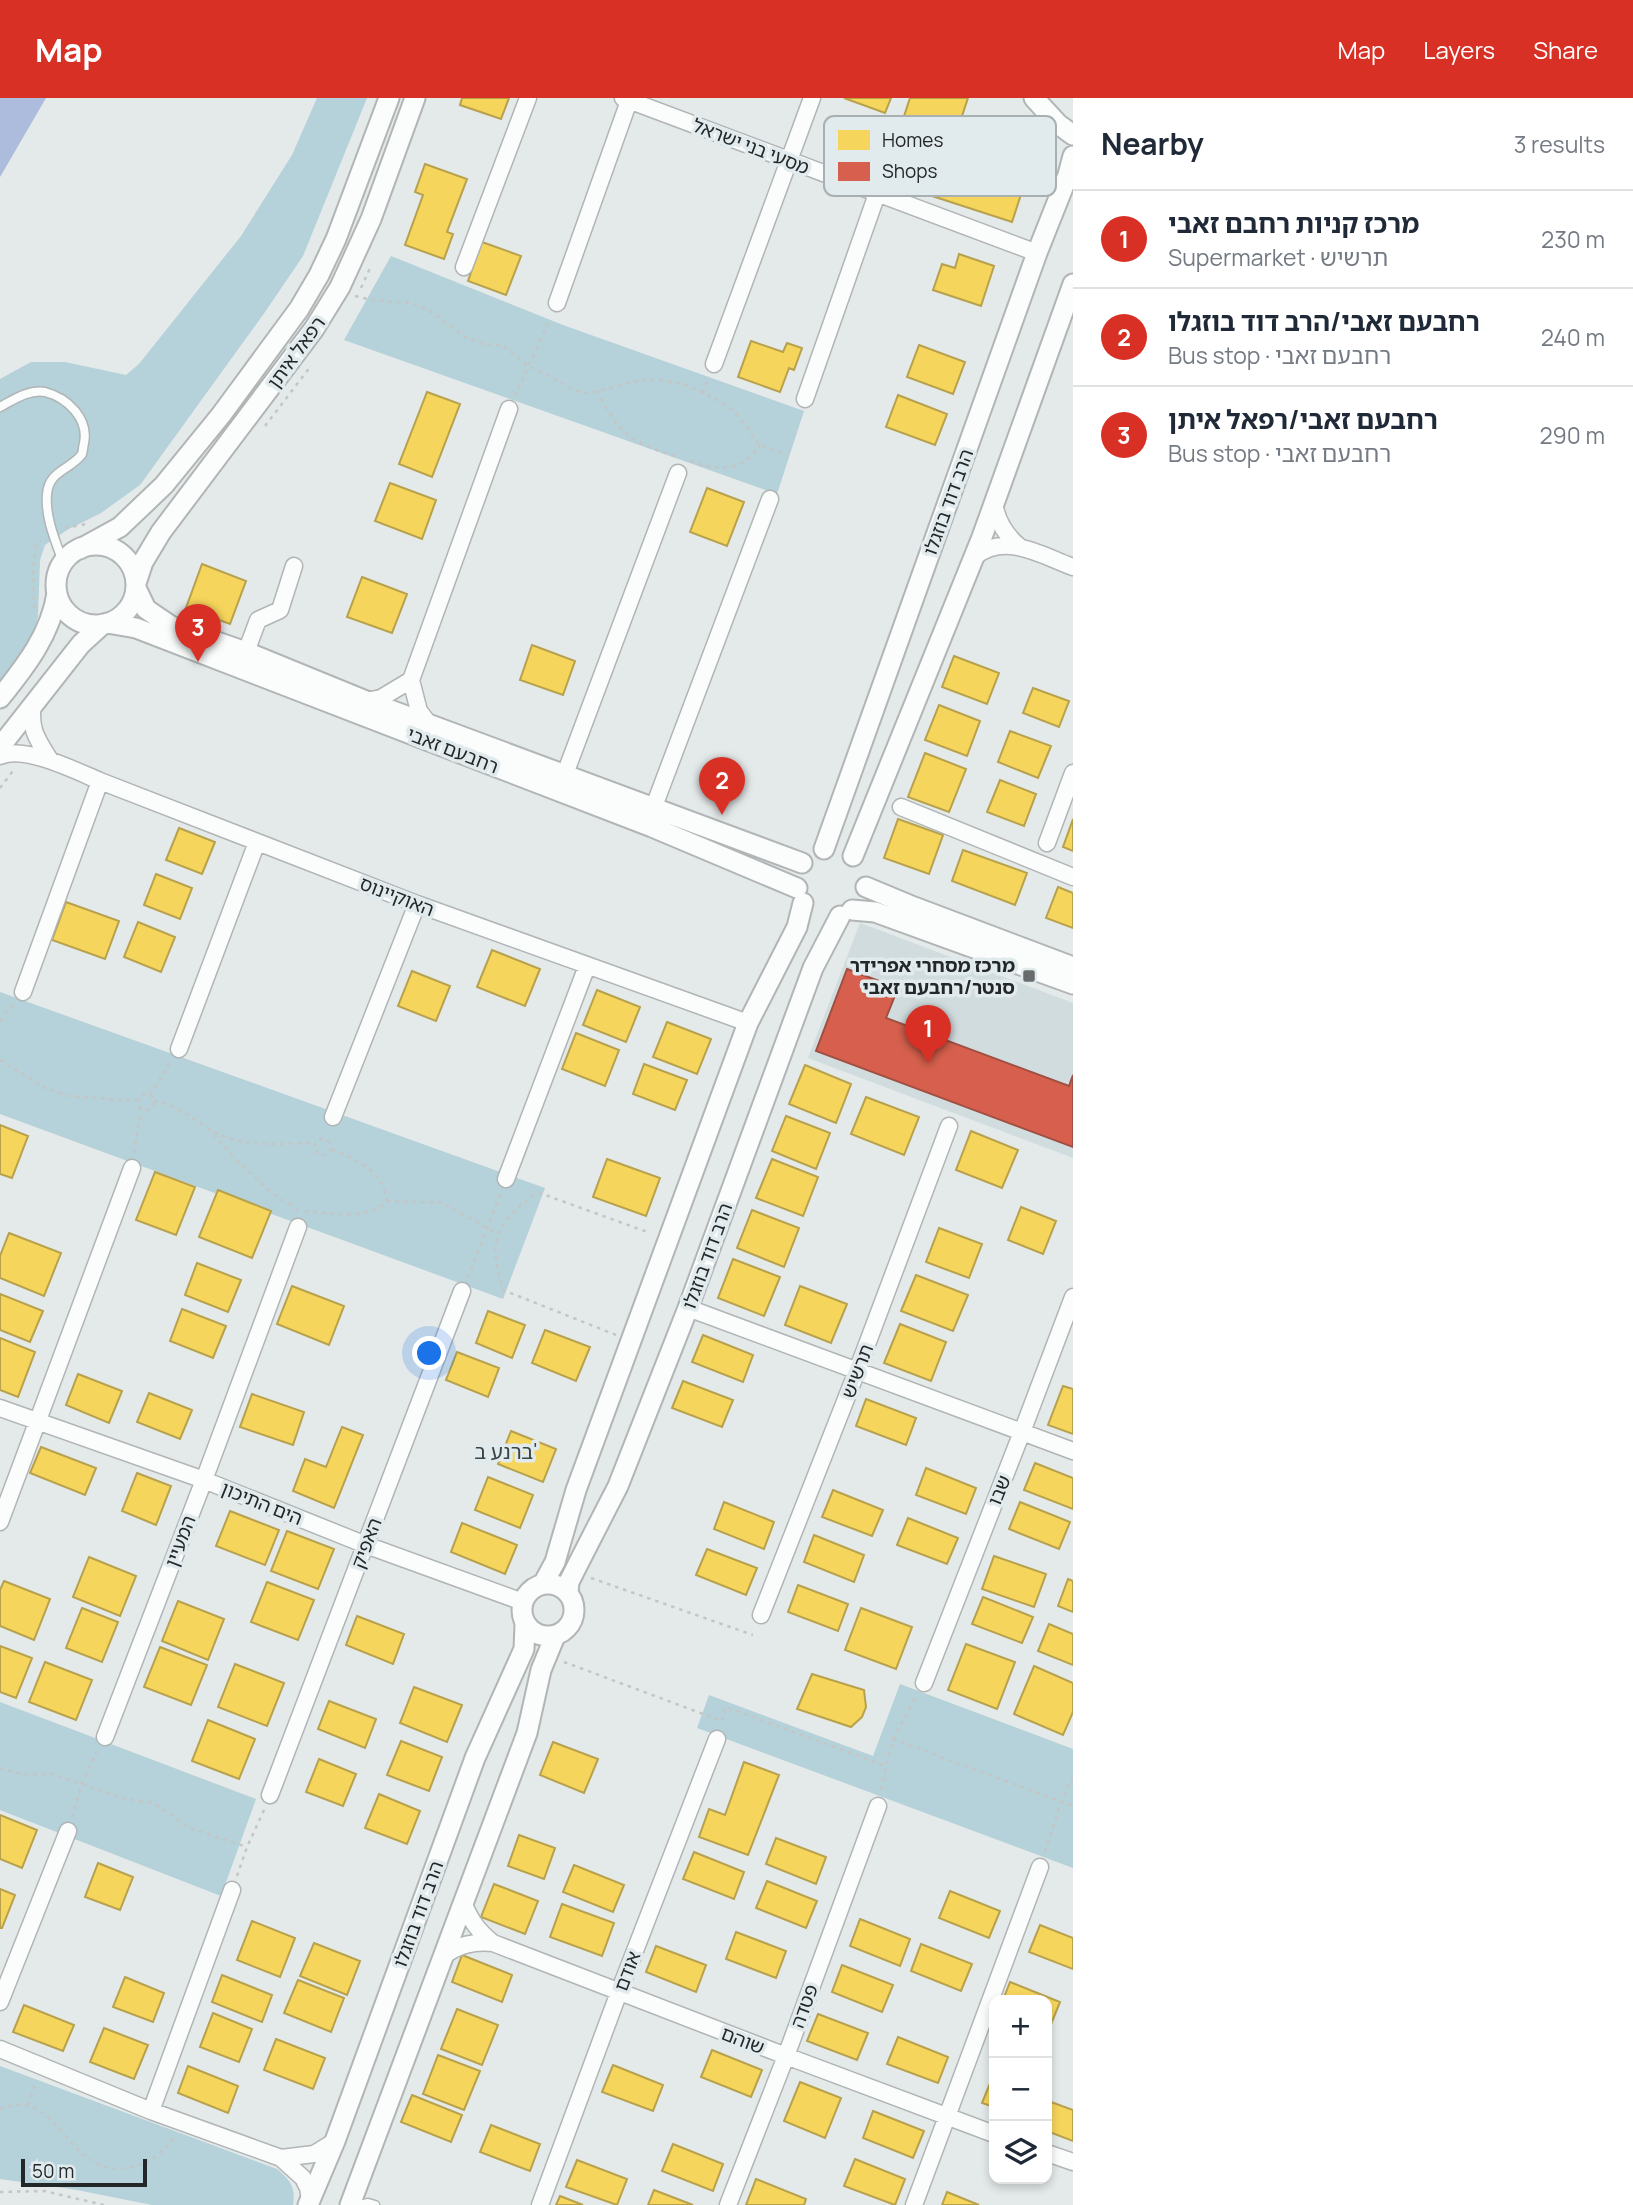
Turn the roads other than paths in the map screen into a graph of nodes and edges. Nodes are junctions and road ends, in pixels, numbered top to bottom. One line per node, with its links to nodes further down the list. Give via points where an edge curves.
1 (389, 98): 27 (street, רפאל איתן, via 336,239 299,309 164,485 120,527)
2 (415, 98): 32 (street, רפאל איתן, via 371,219 340,287 314,329 162,532 143,562)
3 (528, 98): 16 (street)
4 (812, 98): 11 (street)
5 (1034, 98): 7 (street)
6 (628, 99): 11 (street, מסעי בני ישראל); 18 (street)
7 (1051, 116)
8 (1056, 122): 9 (street)
9 (1073, 135)
10 (1073, 156): 15 (street, הרב דוד בוזגלו)
11 (789, 160): 12 (street, מסעי בני ישראל); 19 (street)
12 (824, 174)
13 (876, 196): 20 (street)
14 (882, 196): 15 (street, מסעי בני ישראל)
15 (1037, 253): 51 (street, הרב דוד בוזגלו)
16 (464, 267)
17 (1073, 284): 25 (street)
18 (557, 303)
19 (714, 364)
20 (805, 399)
21 (0, 407): 29 (lane, via 24,394 45,392 71,405 81,418 82,454 53,477 47,491 47,513)
22 (509, 410): 36 (street)
23 (678, 473): 45 (street)
24 (770, 499): 48 (street)
25 (994, 503): 26 (street, via 1002,527); 28 (street)
26 (1020, 547): 28 (street, via 993,545); 31 (street)
27 (80, 549): 29 (street); 32 (street, via 103,545 121,553 132,568)
28 (974, 557): 52 (street)
29 (63, 562): 33 (street)
30 (293, 566): 35 (street, via 280,610 258,620)
31 (1073, 567)
32 (136, 585): 34 (street, via 127,610); 35 (street, רחבעם זאבי, via 146,609 171,626)
33 (57, 593): 34 (street, via 74,618); 37 (street, via 44,635)
34 (105, 623): 39 (street, via 80,643); 56 (street, רחבעם זאבי, via 136,628 652,827)
35 (246, 652): 38 (street, רחבעם זאבי)
36 (411, 680): 38 (street, via 381,698); 40 (street, via 419,710)
37 (0, 698)
38 (366, 701): 40 (street, רחבעם זאבי)
39 (33, 703): 41 (street); 43 (street, via 34,733)
40 (429, 724): 45 (street, רחבעם זאבי)
41 (0, 747)
42 (0, 756): 43 (street, האוקיינוס, via 19,754)
43 (50, 760): 46 (street, האוקיינוס)
44 (1073, 773): 50 (street)
45 (565, 774): 48 (street, רחבעם זאבי)
46 (100, 781): 49 (street, האוקיינוס); 62 (street)
47 (901, 807): 54 (street)
48 (653, 808): 53 (street, רחבעם זאבי)
49 (257, 842): 57 (street, האוקיינוס); 64 (street)
50 (1047, 843)
51 (824, 849): 52 (street, via 840,849); 53 (street)
52 (853, 856): 55 (street, via 862,867)
53 (803, 863): 56 (street, via 798,870)
54 (1073, 877)
55 (866, 887): 58 (street); 60 (street)
56 (800, 895): 58 (street, via 819,915); 63 (street, via 797,927)
57 (417, 904): 59 (street, האוקיינוס); 65 (street)
58 (846, 913): 61 (street, via 875,912); 72 (street, הרב דוד בוזגלו, via 813,968)
59 (587, 966): 63 (street, האוקיינוס); 68 (street)
60 (1073, 967)
61 (1073, 984)
62 (23, 992)
63 (748, 1023): 81 (street, via 583,1473 555,1562)
64 (179, 1049)
65 (333, 1117)
66 (949, 1126): 73 (street, תרשיש)
67 (132, 1168): 75 (street)
68 (506, 1179)
69 (298, 1227): 78 (street, המעיין)
70 (462, 1291): 80 (street, האפיק)
71 (1073, 1297): 76 (street, שבו)
72 (688, 1308): 73 (street); 82 (street, הרב דוד בוזגלו, via 618,1486 569,1582)
73 (857, 1371): 76 (street); 84 (street, תרשיש)
74 (0, 1408): 75 (street, הים התיכון)
75 (38, 1422): 78 (street, הים התיכון); 79 (street)
76 (1022, 1432): 77 (street); 87 (street, שבו)
77 (1073, 1451)
78 (204, 1480): 80 (street, הים התיכון); 88 (street, המעיין)
79 (0, 1522)
80 (366, 1545): 83 (street, הים התיכון); 90 (street, האפיק)
81 (543, 1584): 82 (street); 83 (street)
82 (568, 1593): 86 (street, via 575,1609 573,1618)
83 (523, 1602): 85 (street)
84 (761, 1615)
85 (525, 1624): 86 (street, via 537,1635); 105 (street, הרב דוד בוזגלו, via 524,1649 475,1758)
86 (555, 1636): 95 (street, הרב דוד בוזגלו, via 541,1670 527,1733)
87 (924, 1683)
88 (105, 1737)
89 (717, 1739): 98 (street, אודם)
90 (270, 1795)
91 (878, 1806): 101 (street, פטדה)
92 (68, 1831): 99 (street)
93 (1040, 1867): 103 (street)
94 (232, 1890): 102 (street)
95 (463, 1902): 96 (street, שוהם, via 479,1932); 97 (street, הרב דוד בוזגלו)
96 (493, 1943): 97 (street, שוהם, via 467,1944); 98 (street, שוהם)
97 (442, 1957): 110 (street, הרב דוד בוזגלו)
98 (619, 1992): 101 (street, שוהם); 113 (street, אודם)
99 (0, 2002)
100 (0, 2049): 102 (street)
101 (786, 2056): 103 (street, שוהם); 114 (street, פטדה)
102 (151, 2112): 107 (street)
103 (947, 2116): 104 (street, שוהם); 115 (street)
104 (989, 2132)
105 (335, 2141): 107 (street, via 314,2154); 109 (street, הרב דוד בוזגלו)
106 (1052, 2155): 108 (street)
107 (281, 2158): 109 (street, via 303,2178)
108 (1073, 2162)
109 (309, 2202)
110 (350, 2205)
111 (360, 2205): 112 (lane)
112 (375, 2205)
113 (540, 2205)
114 (728, 2205)
115 (914, 2205)

